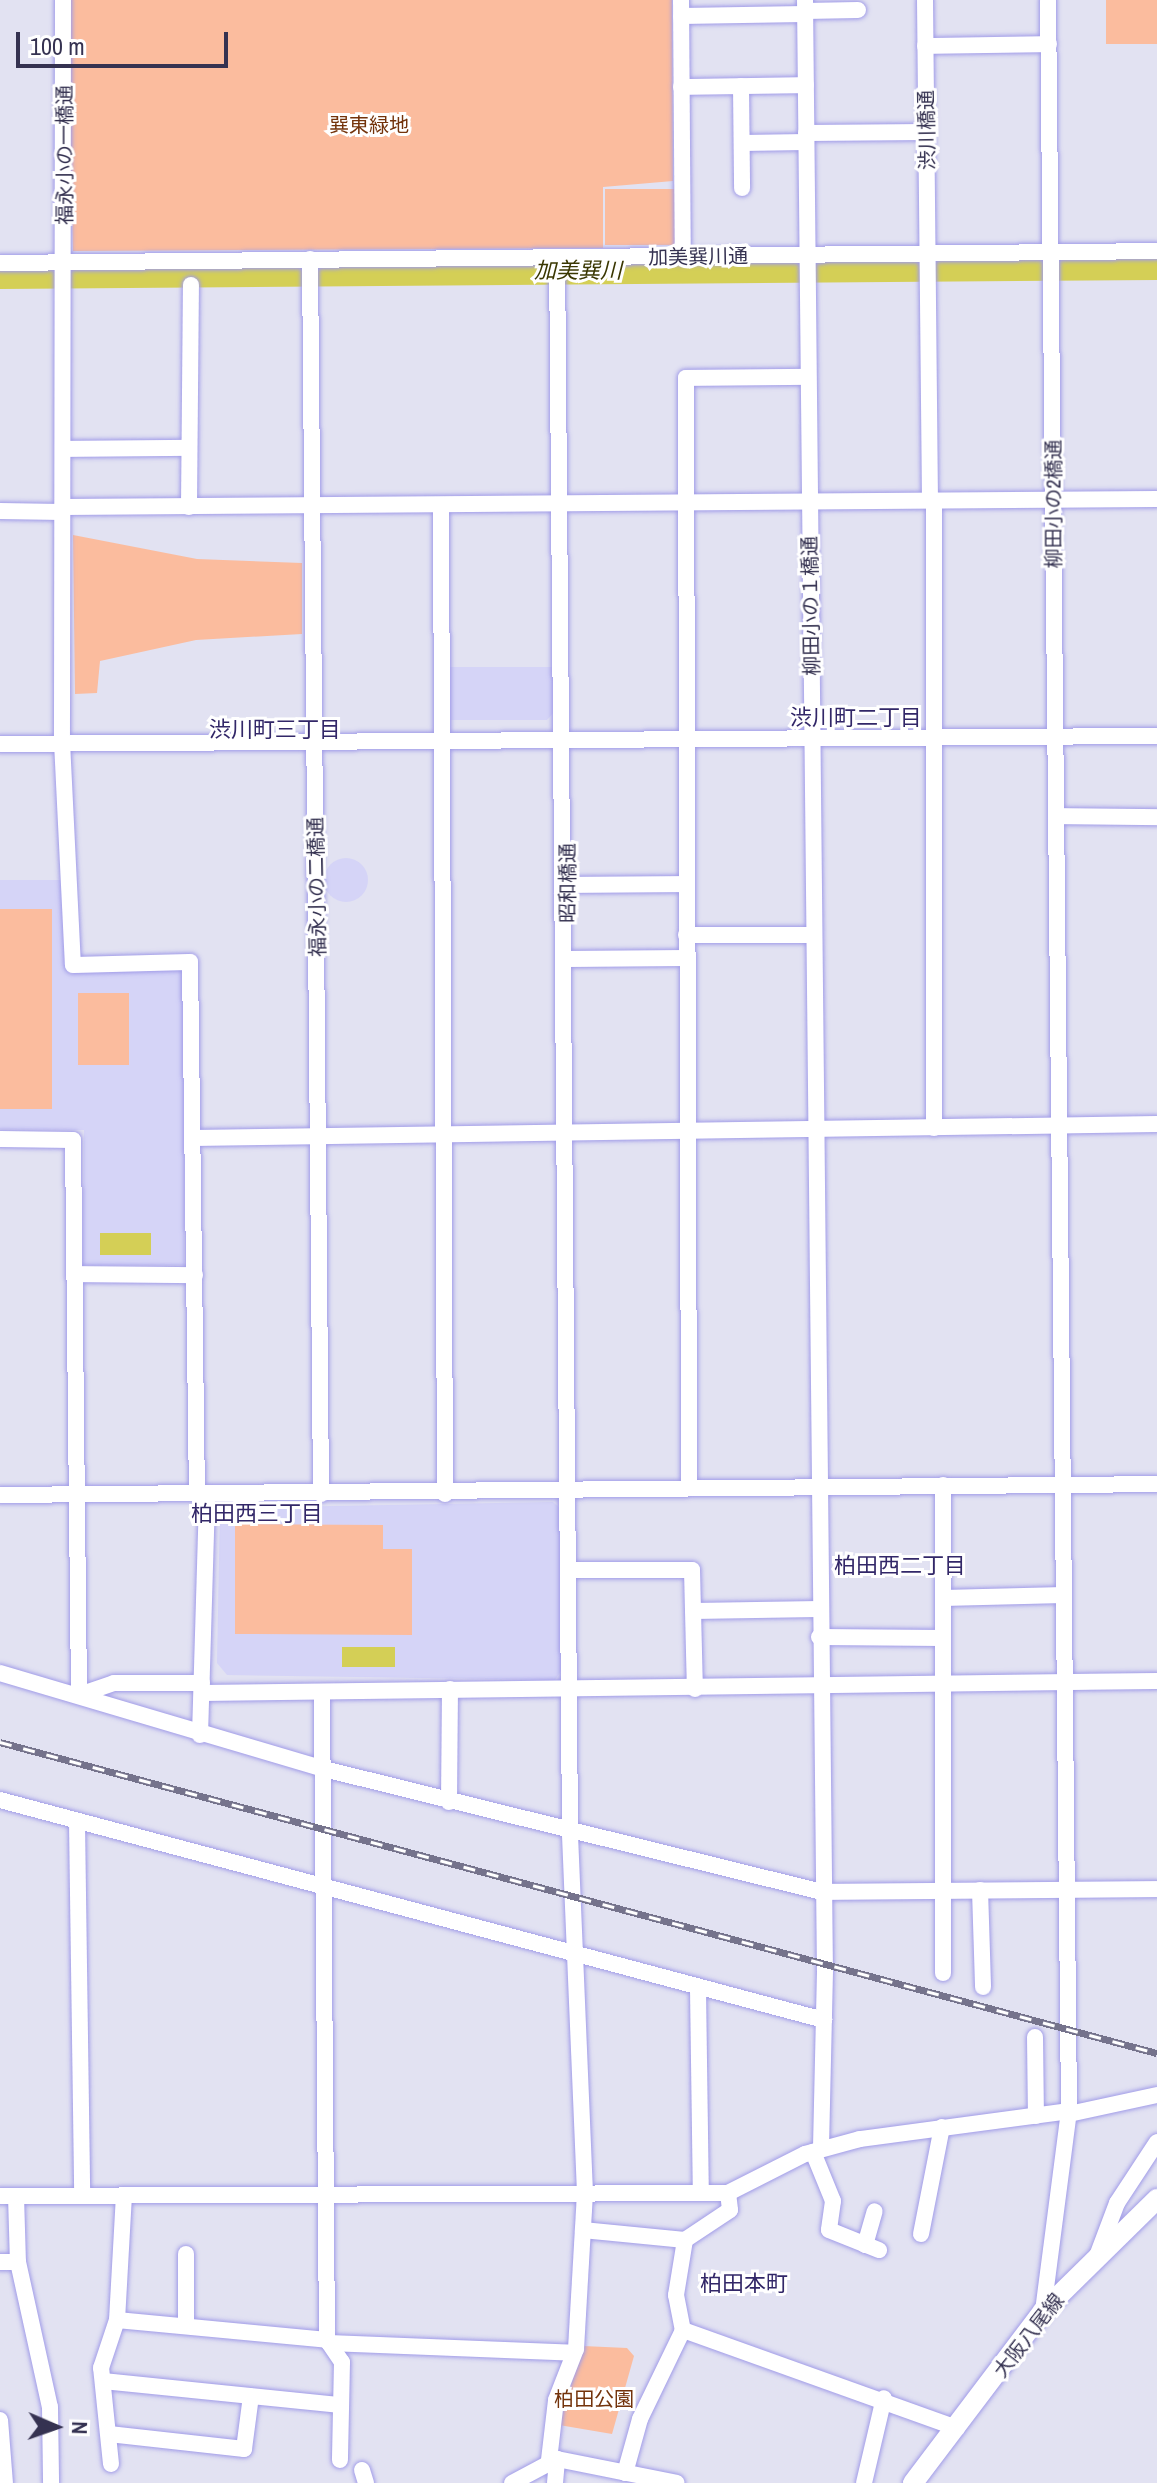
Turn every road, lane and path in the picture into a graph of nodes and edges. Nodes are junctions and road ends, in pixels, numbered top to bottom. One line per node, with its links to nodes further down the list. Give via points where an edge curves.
1 (63, 0): 24 (street, 福永小の一橋通)
2 (925, 0): 8 (street, 渋川橋通)
3 (1048, 0): 7 (street, 柳田小の2橋通)
4 (681, 8): 5 (street); 11 (street)
5 (805, 8): 6 (street); 9 (street, 柳田小の１橋通)
6 (858, 10)
7 (1049, 44): 8 (street); 20 (street, 柳田小の2橋通)
8 (925, 46): 12 (street, 渋川橋通)
9 (806, 85): 10 (street); 13 (street, 柳田小の１橋通)
10 (741, 86): 11 (street); 14 (street)
11 (681, 87): 18 (street)
12 (926, 132): 13 (street); 23 (street, 渋川橋通)
13 (806, 138): 14 (street); 22 (street, 柳田小の１橋通)
14 (742, 143): 15 (street)
15 (742, 188)
16 (1157, 251): 20 (street, 加美巽川通)
17 (557, 257): 18 (street, 加美巽川通); 19 (street, 加美巽川通); 33 (street, 昭和橋通)
18 (683, 257): 22 (street, 加美巽川通)
19 (310, 260): 24 (street, 加美巽川通); 36 (street, 福永小の二橋通)
20 (1050, 262): 23 (street, 加美巽川通); 32 (street, 柳田小の2橋通)
21 (0, 263): 24 (street, 加美巽川通)
22 (807, 263): 23 (street, 加美巽川通); 26 (street, 柳田小の１橋通)
23 (928, 263): 34 (street, 渋川橋通)
24 (65, 271): 28 (street, 福永小の一橋通)
25 (191, 285): 27 (street)
26 (807, 377): 30 (street, via 686,378); 31 (street, 柳田小の１橋通)
27 (189, 448): 28 (street); 37 (street)
28 (63, 449): 38 (street, 福永小の一橋通)
29 (1157, 499): 32 (street)
30 (686, 500): 31 (street); 33 (street); 43 (street)
31 (809, 500): 34 (street); 41 (street, 柳田小の１橋通)
32 (1053, 500): 34 (street); 40 (street, 柳田小の2橋通)
33 (560, 501): 35 (street); 45 (street, 昭和橋通)
34 (932, 501): 42 (street, 渋川橋通)
35 (441, 505): 36 (street); 47 (street)
36 (312, 506): 37 (street); 46 (street, 福永小の二橋通)
37 (189, 507): 38 (street)
38 (62, 510): 39 (street); 48 (street, 福永小の一橋通)
39 (0, 511)
40 (1054, 734): 42 (street); 44 (street); 50 (street, 柳田小の2橋通)
41 (811, 735): 42 (street); 43 (street); 55 (street, 柳田小の１橋通)
42 (932, 735): 60 (street, 渋川橋通)
43 (684, 736): 45 (street); 52 (street)
44 (1157, 736)
45 (566, 737): 47 (street); 53 (street, 昭和橋通)
46 (314, 739): 47 (street); 48 (street); 65 (street, 福永小の二橋通)
47 (440, 739): 64 (street)
48 (62, 742): 49 (street); 66 (street, 福永小の一橋通, via 73,965 190,962)
49 (0, 744)
50 (1056, 816): 51 (street); 59 (street, 柳田小の2橋通)
51 (1157, 817)
52 (686, 884): 53 (street); 54 (street)
53 (567, 885): 57 (street, 昭和橋通)
54 (686, 935): 55 (street); 56 (street)
55 (813, 935): 61 (street, 柳田小の１橋通)
56 (686, 958): 57 (street); 62 (street)
57 (567, 959): 63 (street, 昭和橋通)
58 (1157, 1124): 59 (street)
59 (1059, 1126): 60 (street); 70 (street, 柳田小の2橋通)
60 (934, 1128): 61 (street)
61 (815, 1130): 62 (street); 74 (street, 柳田小の１橋通)
62 (688, 1131): 63 (street); 73 (street)
63 (568, 1132): 64 (street); 75 (street, 昭和橋通)
64 (442, 1135): 65 (street); 79 (street)
65 (318, 1137): 66 (street); 78 (street, 福永小の二橋通)
66 (193, 1138): 69 (street)
67 (0, 1139): 68 (street, via 73,1140)
68 (74, 1274): 69 (street); 76 (street)
69 (195, 1275): 77 (street)
70 (1063, 1484): 71 (street); 72 (street); 82 (street, 柳田小の2橋通)
71 (1157, 1484)
72 (943, 1485): 74 (street); 83 (street)
73 (689, 1486): 74 (street); 75 (street)
74 (819, 1486): 84 (street, 柳田小の１橋通)
75 (569, 1489): 79 (street); 81 (street, 昭和橋通)
76 (75, 1494): 77 (street); 80 (street); 98 (street)
77 (202, 1494): 78 (street); 92 (street)
78 (321, 1494): 79 (street)
79 (445, 1494)
80 (0, 1495)
81 (569, 1570): 85 (street, via 692,1570); 95 (street, 昭和橋通)
82 (1064, 1595): 83 (street); 90 (street, 柳田小の2橋通)
83 (943, 1598): 87 (street)
84 (819, 1609): 85 (street); 86 (street, 柳田小の１橋通)
85 (693, 1611): 96 (street)
86 (819, 1637): 87 (street); 93 (street, 柳田小の１橋通)
87 (942, 1638): 91 (street)
88 (0, 1673): 98 (street)
89 (1157, 1681): 90 (street)
90 (1066, 1683): 91 (street); 106 (street, 柳田小の2橋通)
91 (942, 1685): 93 (street); 108 (street)
92 (202, 1688): 97 (street); 98 (street, via 114,1683); 99 (street)
93 (819, 1688): 96 (street); 110 (street, 柳田小の１橋通)
94 (450, 1689): 95 (street); 97 (street); 102 (street)
95 (571, 1689): 96 (street); 104 (street, 昭和橋通)
96 (695, 1689)
97 (322, 1694): 100 (street)
98 (79, 1695): 99 (street, via 92,1706)
99 (200, 1735): 100 (street)
100 (324, 1769): 102 (street); 105 (street)
101 (0, 1800): 103 (street)
102 (449, 1802): 104 (street)
103 (77, 1822): 105 (street); 128 (street)
104 (570, 1834): 110 (street); 111 (street, 昭和橋通)
105 (324, 1889): 111 (street); 126 (street)
106 (1067, 1889): 107 (street); 109 (street); 118 (street, 柳田小の2橋通)
107 (1157, 1889)
108 (941, 1890): 109 (street); 110 (street); 112 (street)
109 (980, 1890): 113 (street)
110 (822, 1892): 115 (street, 柳田小の１橋通)
111 (573, 1955): 114 (street); 123 (street, 昭和橋通)
112 (943, 1973)
113 (983, 1987)
114 (698, 1989): 115 (street); 124 (street)
115 (824, 2020): 122 (street, 柳田小の１橋通)
116 (1035, 2037): 119 (street)
117 (1157, 2095): 118 (street)
118 (1069, 2112): 119 (street); 141 (street, 柳田小の2橋通)
119 (1036, 2116): 120 (street)
120 (942, 2127): 122 (street); 135 (street)
121 (1157, 2142): 131 (street)
122 (817, 2150): 125 (street); 132 (street, via 833,2201 829,2230 872,2248)
123 (585, 2193): 124 (street); 126 (street); 134 (street, 昭和橋通)
124 (701, 2193): 125 (street)
125 (728, 2193): 136 (street, via 730,2210)
126 (328, 2195): 129 (street); 145 (street)
127 (8, 2196): 128 (street); 140 (street)
128 (82, 2196): 129 (street)
129 (124, 2196): 142 (street)
130 (1157, 2199): 133 (main road, 大阪八尾線)
131 (1117, 2203): 133 (street); 138 (street)
132 (875, 2211)
133 (1138, 2217): 138 (main road, 大阪八尾線)
134 (583, 2230): 136 (street); 146 (street, 昭和橋通)
135 (921, 2234)
136 (685, 2240): 144 (street, via 676,2295)
137 (186, 2254): 143 (street)
138 (1097, 2256): 141 (main road, 大阪八尾線)
139 (0, 2262): 140 (street)
140 (18, 2262): 160 (street, via 50,2407)
141 (1043, 2311): 152 (main road, 大阪八尾線)
142 (117, 2320): 143 (street); 147 (street)
143 (186, 2326): 145 (street)
144 (683, 2330): 149 (street); 157 (street, via 640,2419)
145 (328, 2341): 146 (street); 150 (street, via 342,2362)
146 (574, 2353): 155 (street, 昭和橋通, via 556,2400)
147 (103, 2381): 148 (street); 153 (street)
148 (251, 2396): 150 (street); 153 (street, via 244,2449)
149 (884, 2398): 152 (street); 164 (street)
150 (341, 2405): 154 (street)
151 (0, 2420): 159 (street)
152 (957, 2428): 158 (main road, 大阪八尾線)
153 (109, 2434): 156 (street)
154 (340, 2460)
155 (553, 2460): 157 (street); 161 (street); 162 (street, 昭和橋通)
156 (111, 2464)
157 (625, 2473): 163 (street)
158 (915, 2482)
159 (5, 2483)
160 (51, 2483)
161 (512, 2483)
162 (555, 2483)
163 (677, 2483)
164 (864, 2483)

